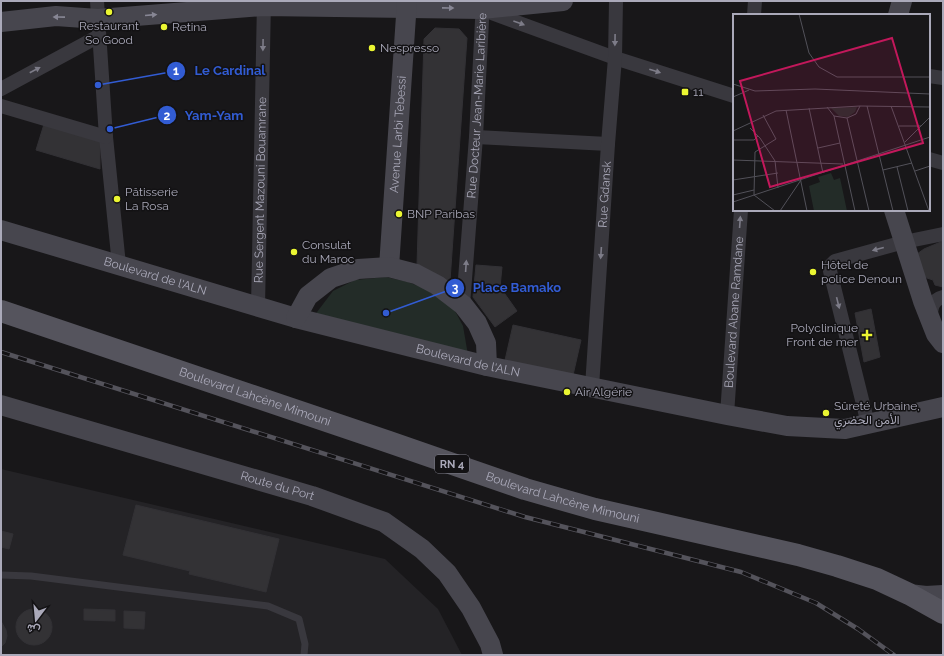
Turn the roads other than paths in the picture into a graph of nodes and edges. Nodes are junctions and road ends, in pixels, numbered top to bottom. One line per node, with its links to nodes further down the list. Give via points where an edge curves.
1 (563, 1): 7 (main road)
2 (616, 1): 12 (street, Rue Gdansk, one-way to 12)
3 (755, 1): 8 (street)
4 (902, 1): 9 (main road)
5 (263, 4): 6 (main road); 10 (main road, one-way to 5); 32 (street, Rue Sergent Mazouni Bouamrane, one-way to 32)
6 (407, 4): 7 (main road, one-way to 7); 29 (main road, Avenue Larbi Tebessi)
7 (483, 5): 12 (street, one-way to 12); 19 (street, Rue Docteur Jean-Marie Laribière)
8 (754, 14)
9 (898, 14)
10 (98, 19): 11 (main road, one-way to 11, via 56,16); 15 (street, one-way to 10); 18 (street)
11 (1, 22)
12 (615, 58): 16 (street, one-way to 16); 20 (street, Rue Gdansk)
13 (930, 76): 14 (street)
14 (943, 78)
15 (1, 89)
16 (733, 96)
17 (1, 106): 18 (street)
18 (106, 137): 28 (street)
19 (476, 137): 20 (street); 31 (street, Rue Docteur Jean-Marie Laribière, one-way to 19)
20 (608, 144): 38 (street, Rue Gdansk, one-way to 38)
21 (930, 159): 22 (street)
22 (943, 163)
23 (741, 211): 41 (street, Boulevard Abane Ramdane, one-way to 23)
24 (894, 211): 27 (main road)
25 (1, 230): 28 (main road, Boulevard de l'ALN)
26 (943, 234): 27 (street)
27 (904, 242): 35 (main road); 42 (street, one-way to 42, via 836,260 831,265 830,271)
28 (119, 265): 32 (main road, Boulevard de l'ALN)
29 (389, 267): 31 (main road, via 416,274 437,285); 34 (main road, via 358,269 331,278 308,296)
30 (943, 297): 35 (street, via 937,298 932,305)
31 (463, 305): 37 (main road, via 476,322 486,343)
32 (258, 307): 34 (main road, Boulevard de l'ALN)
33 (1, 311): 44 (main road, Boulevard Lahcène Mimouni / RN 4, via 525,489 595,509 798,555 877,579)
34 (296, 318): 37 (main road, Boulevard de l'ALN)
35 (930, 318): 36 (main road, via 936,334)
36 (943, 343)
37 (487, 366): 38 (main road, Boulevard de l'ALN)
38 (592, 388): 41 (main road, Boulevard de l'ALN)
39 (1, 405): 48 (main road, Route du Port, via 312,496 384,522 422,548 447,573 471,608)
40 (943, 407): 42 (main road, Boulevard de l'ALN)
41 (727, 415): 42 (main road, Boulevard de l'ALN, via 787,426 845,429)
42 (868, 424)
43 (1, 575): 47 (lane, via 31,576 268,606 299,619 305,644)
44 (909, 594): 45 (main road); 46 (main road, Boulevard Lahcène Mimouni / RN 4)
45 (943, 595)
46 (943, 613)
47 (304, 655)
48 (493, 655)

